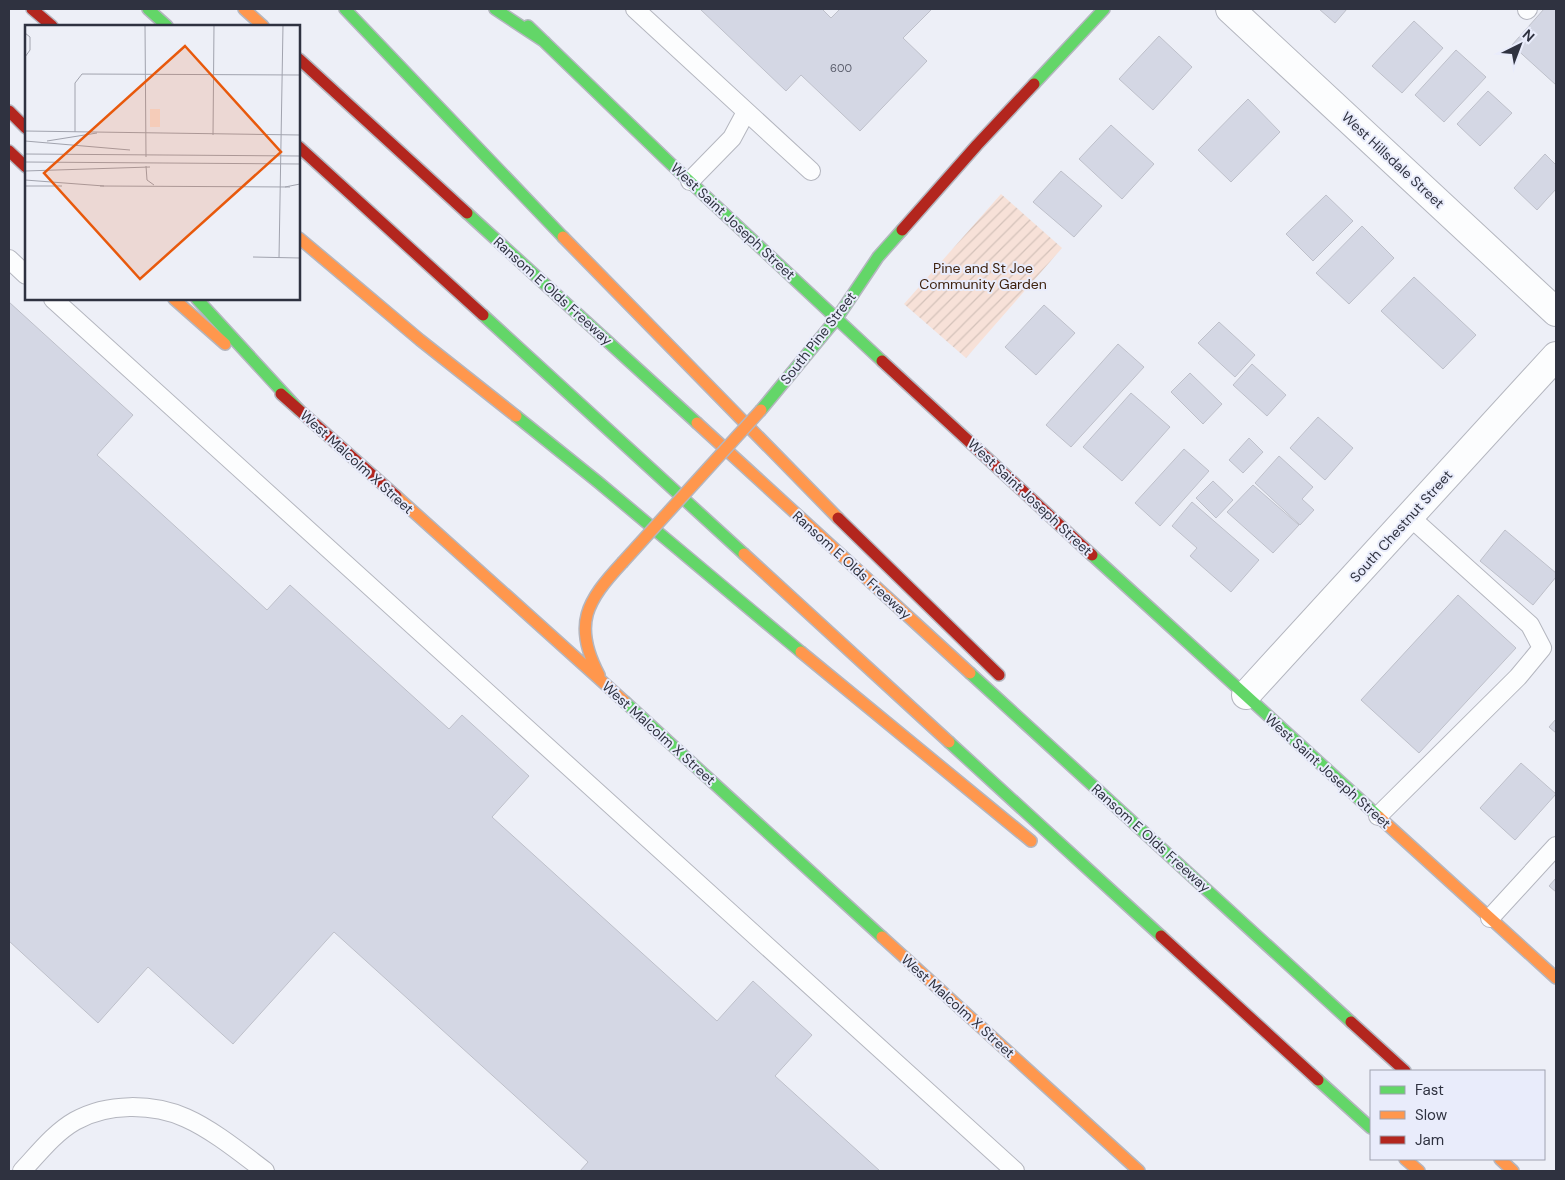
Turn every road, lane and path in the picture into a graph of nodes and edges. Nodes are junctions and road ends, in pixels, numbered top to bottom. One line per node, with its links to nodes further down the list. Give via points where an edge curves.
1 (32, 9): 10 (main road)
2 (148, 9): 11 (main road)
3 (244, 9): 12 (main road)
4 (345, 9): 35 (main road, via 645,322)
5 (495, 9): 13 (main road)
6 (510, 9): 13 (main road, West Saint Joseph Street)
7 (635, 9): 16 (lane)
8 (1104, 9): 30 (main road, South Pine Street, via 878,257)
9 (1230, 9): 29 (street, West Hillsdale Street)
10 (51, 25)
11 (166, 25)
12 (262, 25)
13 (545, 42): 22 (main road, West Saint Joseph Street)
14 (300, 60): 42 (main road, Ransom E Olds Freeway)
15 (9, 111): 17 (main road)
16 (746, 112): 21 (lane); 22 (lane, via 732,138)
17 (25, 127)
18 (300, 148): 45 (main road)
19 (9, 151): 20 (main road)
20 (25, 166)
21 (811, 171)
22 (690, 181): 30 (main road, West Saint Joseph Street)
23 (300, 239): 40 (main road)
24 (9, 259): 25 (lane)
25 (25, 274)
26 (54, 300): 52 (lane)
27 (175, 300): 32 (main road, West Malcolm X Street)
28 (198, 300): 32 (main road)
29 (1556, 312)
30 (837, 318): 34 (main road, South Pine Street, bridge, via 761,410 593,598 585,639 595,668); 36 (main road, West Saint Joseph Street)
31 (1556, 356): 33 (street, South Chestnut Street)
32 (299, 410): 34 (main road, West Malcolm X Street)
33 (1409, 516): 36 (street, South Chestnut Street); 38 (lane, via 1530,625 1542,648 1518,677)
34 (605, 684): 53 (main road, West Malcolm X Street)
35 (1010, 686)
36 (1246, 695): 38 (main road, West Saint Joseph Street)
37 (1084, 762): 42 (main road)
38 (1378, 816): 43 (main road, West Saint Joseph Street)
39 (1556, 846): 43 (lane)
40 (1042, 849)
41 (1103, 898): 45 (main road)
42 (1220, 901): 46 (main road, Ransom E Olds Freeway)
43 (1490, 918): 44 (main road, West Saint Joseph Street)
44 (1556, 978)
45 (1233, 1002): 47 (main road)
46 (1404, 1070)
47 (1370, 1127)
48 (1406, 1160): 54 (main road)
49 (1501, 1160): 55 (main road)
50 (22, 1171): 51 (lane, via 75,1121 121,1107 165,1111 186,1118)
51 (265, 1171)
52 (1014, 1171)
53 (1139, 1171)
54 (1419, 1171)
55 (1513, 1171)

